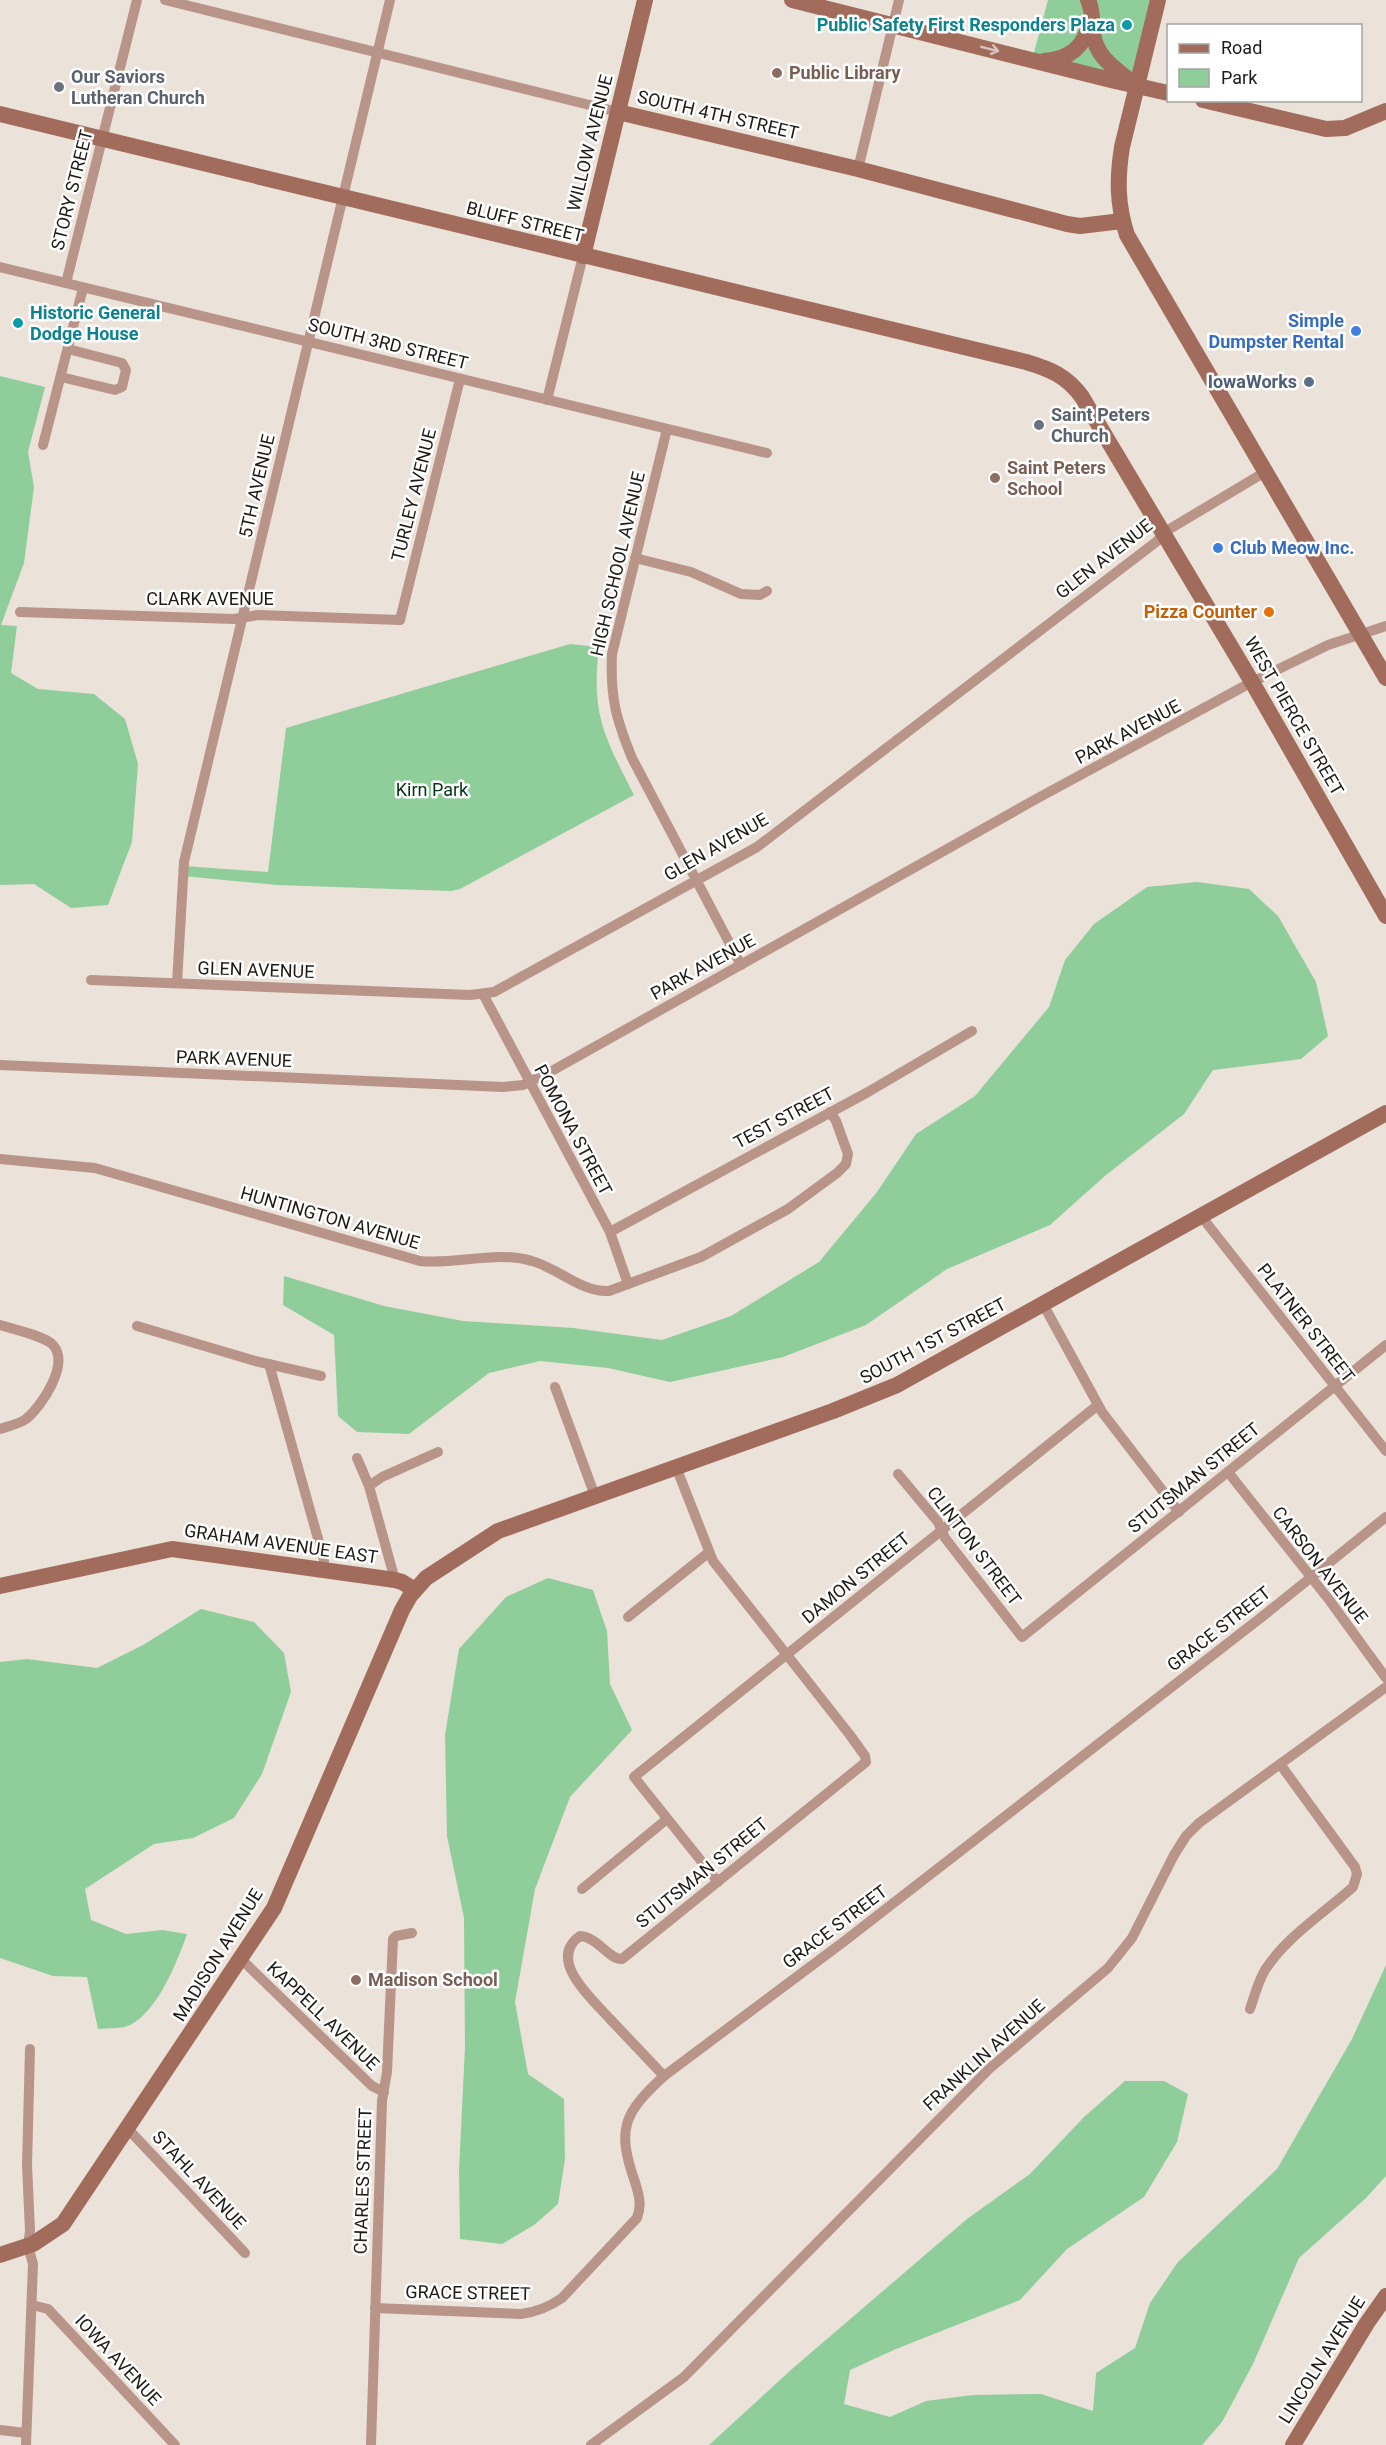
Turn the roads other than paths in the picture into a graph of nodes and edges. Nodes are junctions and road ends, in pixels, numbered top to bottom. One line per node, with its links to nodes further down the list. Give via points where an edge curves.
1 (137, 0): 18 (street, STORY STREET)
2 (165, 0): 10 (street, SOUTH 4TH STREET)
3 (390, 0): 10 (street, 5TH AVENUE)
4 (645, 0): 15 (main road, WILLOW AVENUE)
5 (792, 0): 9 (main road)
6 (899, 0): 9 (street)
7 (1158, 0): 12 (main road)
8 (1090, 7): 11 (main road, via 1085,38 1072,54); 12 (main road, via 1099,52)
9 (893, 24): 11 (main road, one-way to 11); 19 (street)
10 (377, 53): 15 (street, SOUTH 4TH STREET); 20 (street, 5TH AVENUE)
11 (1039, 62): 12 (main road)
12 (1137, 86): 13 (main road); 21 (main road, via 1119,169)
13 (1167, 93)
14 (1211, 102): 16 (main road, via 1326,129 1346,128)
15 (618, 111): 19 (main road, SOUTH 4TH STREET); 22 (main road, WILLOW AVENUE)
16 (1386, 111)
17 (0, 114): 18 (main road, BLUFF STREET)
18 (102, 139): 20 (main road, BLUFF STREET); 24 (street, STORY STREET)
19 (858, 169): 21 (main road, SOUTH 4TH STREET, via 1067,224)
20 (342, 197): 22 (main road, BLUFF STREET); 26 (street, 5TH AVENUE)
21 (1122, 221): 35 (main road, via 1136,252)
22 (583, 256): 28 (main road, BLUFF STREET); 31 (street, WILLOW AVENUE)
23 (0, 267): 24 (street, SOUTH 3RD STREET)
24 (66, 284): 25 (street, SOUTH 3RD STREET)
25 (83, 288): 26 (street, SOUTH 3RD STREET); 27 (street)
26 (307, 342): 30 (street, SOUTH 3RD STREET); 40 (street, 5TH AVENUE)
27 (68, 349): 29 (street); 29 (street, via 122,363 126,370 122,387 114,390)
28 (1041, 366): 36 (main road, WEST PIERCE STREET, via 1064,376 1074,386)
29 (61, 377): 33 (street)
30 (460, 379): 31 (street, SOUTH 3RD STREET); 41 (street, TURLEY AVENUE)
31 (547, 400): 32 (street, SOUTH 3RD STREET)
32 (667, 429): 34 (street, SOUTH 3RD STREET); 37 (street, HIGH SCHOOL AVENUE)
33 (43, 445)
34 (767, 453)
35 (1265, 471): 36 (street, GLEN AVENUE); 43 (main road)
36 (1163, 535): 45 (main road, WEST PIERCE STREET); 46 (street, GLEN AVENUE, via 772,836)
37 (634, 558): 38 (street, via 691,572 741,594 752,596); 46 (street, HIGH SCHOOL AVENUE, via 612,654 617,722)
38 (767, 591)
39 (20, 612): 40 (street, CLARK AVENUE)
40 (244, 617): 41 (street, CLARK AVENUE); 50 (street, 5TH AVENUE, via 184,862)
41 (400, 620)
42 (1386, 626): 43 (street, PARK AVENUE)
43 (1361, 635): 44 (main road); 45 (street, PARK AVENUE, via 1328,645)
44 (1386, 678)
45 (1252, 682): 47 (main road, WEST PIERCE STREET); 48 (street, PARK AVENUE)
46 (696, 880): 48 (street, HIGH SCHOOL AVENUE); 51 (street, GLEN AVENUE, via 503,987)
47 (1386, 916)
48 (741, 965): 54 (street, PARK AVENUE)
49 (91, 980): 50 (street, GLEN AVENUE)
50 (177, 983): 51 (street, GLEN AVENUE)
51 (483, 994): 54 (street, POMONA STREET)
52 (972, 1031): 55 (street, TEST STREET)
53 (0, 1065): 54 (street, PARK AVENUE, via 503,1087)
54 (529, 1082): 59 (street, POMONA STREET)
55 (830, 1112): 59 (street, TEST STREET); 60 (street, HUNTINGTON AVENUE, via 848,1154 846,1164 837,1173 788,1209 735,1239 701,1257)
56 (1386, 1113): 58 (main road, SOUTH 1ST STREET)
57 (0, 1159): 60 (street, HUNTINGTON AVENUE, via 95,1168 420,1261 509,1257 543,1265 600,1292)
58 (1201, 1216): 61 (main road, SOUTH 1ST STREET); 67 (street, PLATNER STREET)
59 (610, 1232): 60 (street, POMONA STREET)
60 (628, 1284)
61 (1043, 1304): 69 (street); 74 (main road, SOUTH 1ST STREET, via 889,1388)
62 (0, 1325): 70 (street, via 51,1343 58,1358 56,1373 42,1403 25,1420)
63 (137, 1326): 65 (street)
64 (1386, 1345): 67 (street, STUTSMAN STREET)
65 (269, 1364): 66 (street); 83 (street)
66 (321, 1376)
67 (1335, 1386): 71 (street, PLATNER STREET); 75 (street, STUTSMAN STREET)
68 (555, 1387): 78 (street)
69 (1098, 1405): 79 (street); 81 (street, DAMON STREET)
70 (0, 1429)
71 (1386, 1451)
72 (438, 1452): 77 (street)
73 (357, 1458): 77 (street)
74 (676, 1467): 78 (main road, SOUTH 1ST STREET); 82 (street)
75 (1228, 1472): 79 (street, STUTSMAN STREET); 84 (street, CARSON AVENUE)
76 (898, 1474): 81 (street, CLINTON STREET, via 938,1522)
77 (369, 1486): 85 (street)
78 (595, 1496): 87 (main road, SOUTH 1ST STREET, via 498,1531)
79 (1179, 1512): 90 (street, STUTSMAN STREET)
80 (1386, 1517): 84 (street, GRACE STREET)
81 (941, 1531): 90 (street, CLINTON STREET); 91 (street, DAMON STREET)
82 (708, 1553): 89 (street); 91 (street)
83 (324, 1569): 85 (main road, GRAHAM AVENUE EAST); 86 (main road, GRAHAM AVENUE EAST, via 172,1549)
84 (1311, 1578): 92 (street, CARSON AVENUE); 102 (street, GRACE STREET, via 842,1943)
85 (395, 1580): 87 (main road, GRAHAM AVENUE EAST); 88 (main road)
86 (0, 1586)
87 (414, 1590): 88 (main road, MADISON AVENUE)
88 (403, 1609): 99 (main road, MADISON AVENUE, via 274,1908)
89 (628, 1617)
90 (1022, 1637)
91 (786, 1655): 95 (street, DAMON STREET, via 634,1777); 96 (street, STUTSMAN STREET, via 866,1762)
92 (1386, 1678)
93 (1386, 1687): 94 (street, FRANKLIN AVENUE)
94 (1280, 1764): 100 (street, via 1357,1874 1353,1887 1288,1944 1264,1972); 116 (street, FRANKLIN AVENUE, via 1186,1836 1132,1938 1108,1968 989,2068 684,2377)
95 (667, 1819): 96 (street); 97 (street)
96 (718, 1882): 102 (street, STUTSMAN STREET, via 622,1959 615,1958 596,1941 580,1936 569,1947 570,1968 580,1987)
97 (582, 1888)
98 (412, 1933): 103 (street, CHARLES STREET, via 393,1939)
99 (241, 1959): 103 (street, KAPPELL AVENUE, via 372,2086); 104 (main road, MADISON AVENUE)
100 (1250, 2009)
101 (30, 2049): 105 (street)
102 (664, 2076): 110 (street, GRACE STREET, via 632,2109 625,2132 626,2153 640,2198 637,2218 562,2298 550,2307 521,2314)
103 (384, 2092): 110 (street, CHARLES STREET)
104 (128, 2129): 105 (main road, MADISON AVENUE, via 63,2224); 106 (street, STAHL AVENUE)
105 (28, 2247): 107 (main road, MADISON AVENUE); 109 (street, via 33,2264)
106 (245, 2253)
107 (0, 2255)
108 (1386, 2296): 117 (main road, LINCOLN AVENUE)
109 (32, 2305): 112 (street); 114 (street, IOWA AVENUE, via 48,2309)
110 (375, 2308): 115 (street, CHARLES STREET)
111 (0, 2430): 112 (street)
112 (26, 2433): 113 (street)
113 (26, 2445)
114 (176, 2445)
115 (371, 2445)
116 (591, 2445)
117 (1293, 2445)

